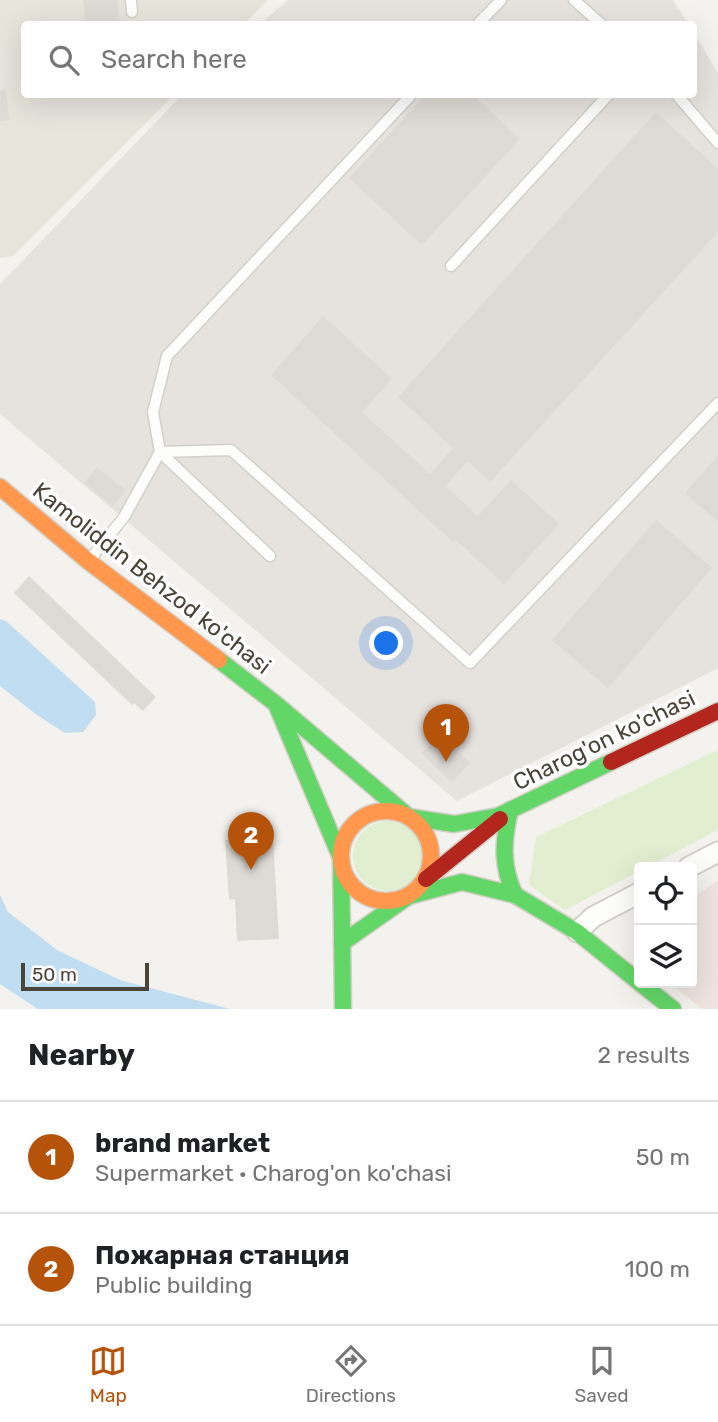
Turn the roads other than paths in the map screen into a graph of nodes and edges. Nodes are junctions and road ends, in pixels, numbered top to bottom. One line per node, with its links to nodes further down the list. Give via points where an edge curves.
1 (131, 0): 4 (lane)
2 (500, 0): 5 (lane)
3 (574, 0): 6 (lane)
4 (132, 12)
5 (481, 21)
6 (598, 21)
7 (408, 98): 13 (lane, via 167,356 153,412)
8 (605, 98): 11 (lane)
9 (679, 98): 10 (lane)
10 (718, 143)
11 (451, 267)
12 (718, 403): 13 (lane, via 470,663 231,450)
13 (160, 452): 15 (lane); 16 (lane, via 124,517)
14 (0, 487): 16 (main road, Kamoliddin Behzod ko'chasi)
15 (270, 556)
16 (88, 561): 17 (main road, Kamoliddin Behzod ko'chasi)
17 (276, 704): 20 (main road, Kamoliddin Behzod ko'chasi); 22 (main road)
18 (718, 711): 19 (main road, Charog'on ko'chasi)
19 (510, 810): 20 (main road, via 461,825); 24 (main road); 25 (main road, via 502,859 505,877)
20 (409, 817): 22 (main road, via 382,811 357,821 342,844); 24 (main road, via 421,826 432,852)
21 (718, 852): 23 (street)
22 (341, 858): 26 (main road, via 348,880 364,896 379,901); 29 (main road)
23 (697, 863)
24 (426, 878): 26 (main road)
25 (516, 895): 26 (main road, via 462,882); 28 (main road)
26 (409, 896): 29 (main road)
27 (634, 896): 28 (street, via 593,917)
28 (577, 932): 30 (main road)
29 (342, 943): 32 (main road)
30 (634, 978)
31 (646, 988): 33 (main road)
32 (343, 1009)
33 (673, 1009)

